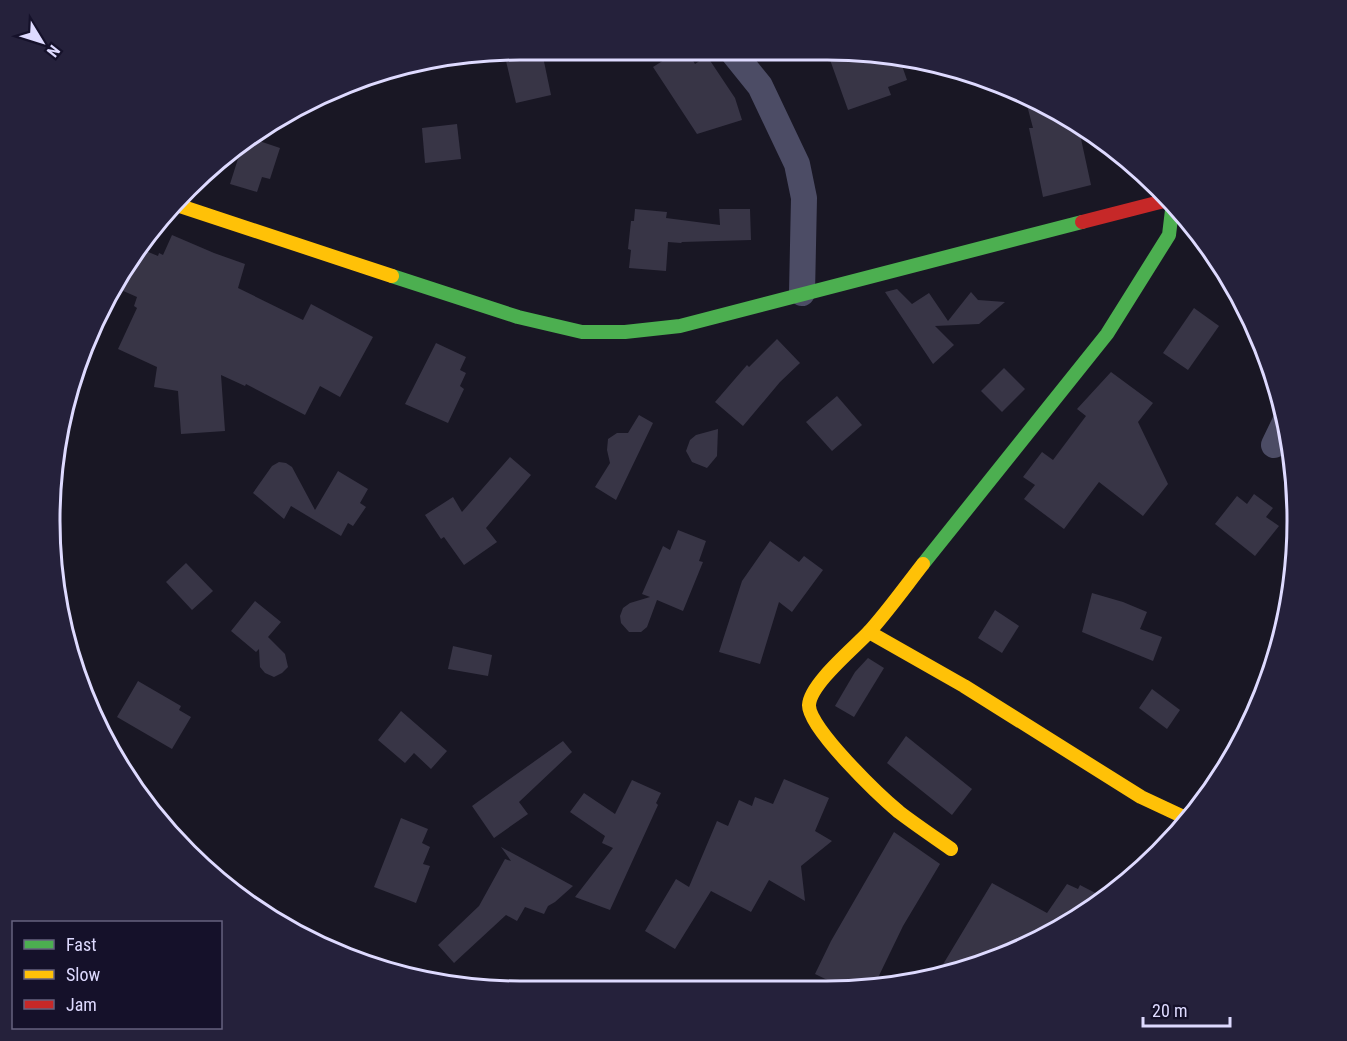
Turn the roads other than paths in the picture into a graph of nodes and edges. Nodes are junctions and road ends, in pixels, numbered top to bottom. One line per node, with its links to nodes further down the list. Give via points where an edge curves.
1 (739, 60): 5 (street, via 760,86 797,164 804,198)
2 (1159, 202): 5 (street)
3 (183, 207): 5 (street, via 518,317 582,332 680,326)
4 (1171, 215): 8 (street, via 1169,235 1107,334)
5 (802, 293)
6 (1279, 435): 7 (street)
7 (1274, 445)
8 (869, 632): 9 (street, via 964,686 1141,797); 10 (street, via 813,694 810,716 827,740 891,806)
9 (1180, 815)
10 (951, 849)

